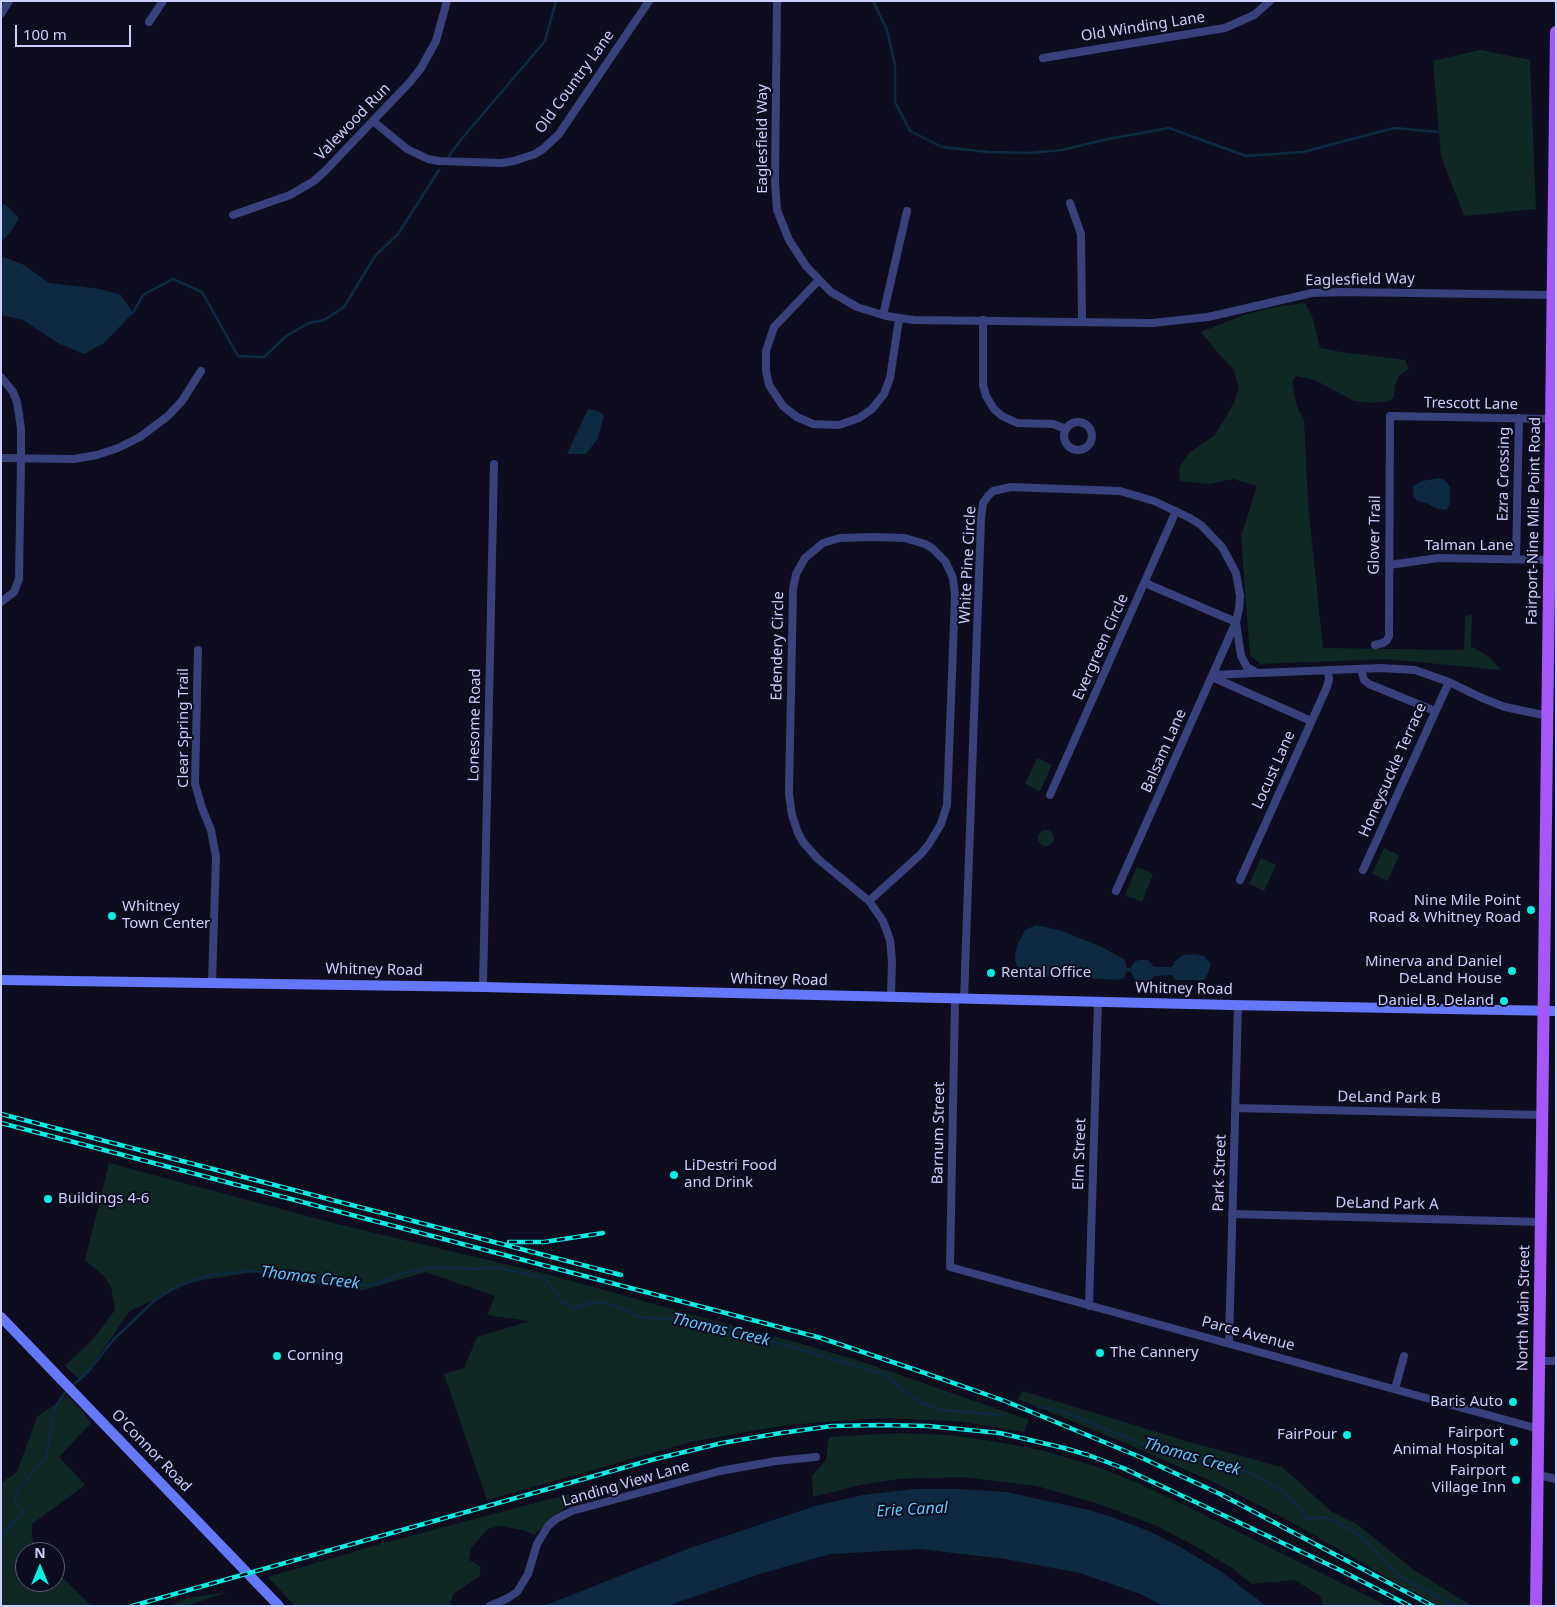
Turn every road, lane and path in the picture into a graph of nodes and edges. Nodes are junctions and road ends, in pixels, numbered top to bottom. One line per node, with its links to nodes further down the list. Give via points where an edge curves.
1 (9, 1): 7 (street)
2 (163, 1): 8 (street)
3 (447, 1): 11 (street, Valewood Run, via 441,25 425,61)
4 (649, 1): 11 (street, Old Country Lane, via 559,134 535,154 501,163 439,161 407,149)
5 (777, 1): 15 (street, Eaglesfield Way, via 777,210 796,253)
6 (1270, 1): 10 (street, Old Winding Lane, via 1254,15 1225,28)
7 (1, 14)
8 (149, 22)
9 (1556, 32): 16 (main road, Fairport-Nine Mile Point Road)
10 (1043, 58)
11 (373, 122): 14 (street, Valewood Run, via 302,189)
12 (1070, 203): 20 (street, via 1081,234)
13 (907, 211): 17 (street)
14 (233, 215)
15 (818, 280): 17 (street, Eaglesfield Way, via 857,307); 18 (street, via 778,323 766,351 769,385 783,406 797,418 814,424 839,425 859,418 872,408 884,394 890,378)
16 (1552, 295): 20 (street, Eaglesfield Way, via 1312,293 1178,321); 25 (main road, Fairport-Nine Mile Point Road)
17 (883, 315): 18 (street, Eaglesfield Way)
18 (899, 319): 19 (street, Eaglesfield Way)
19 (983, 320): 20 (street, Eaglesfield Way); 26 (street, via 983,386 994,409 1017,423 1053,424)
20 (1082, 322)
21 (201, 371): 28 (street, via 168,416 140,437 118,448 86,457)
22 (1, 377): 28 (street, via 17,402)
23 (1390, 416): 24 (street, Trescott Lane); 33 (street, Glover Trail)
24 (1519, 418): 25 (street, Trescott Lane); 31 (street, Ezra Crossing)
25 (1551, 418): 32 (main road, Fairport-Nine Mile Point Road)
26 (1066, 429)
27 (1, 458): 28 (street)
28 (21, 458): 35 (street, via 19,579 14,592)
29 (494, 464): 54 (street, Lonesome Road)
30 (1176, 511): 34 (street, Evergreen Circle); 36 (street, White Pine Circle, via 1201,525 1234,566 1240,596); 56 (street, White Pine Circle, via 1137,494 1102,489 1005,488 993,491 984,503)
31 (1516, 559): 32 (street, Talman Lane); 33 (street, Talman Lane, via 1438,558)
32 (1549, 560): 45 (main road, Fairport-Nine Mile Point Road)
33 (1389, 565): 37 (street, Glover Trail, via 1389,636)
34 (1145, 583): 36 (street); 47 (street, Evergreen Circle)
35 (1, 602)
36 (1236, 622): 41 (street, White Pine Circle, via 1243,663); 42 (street, Balsam Lane)
37 (1375, 645)
38 (198, 650): 53 (street, Clear Spring Trail, via 195,784 211,830 216,857)
39 (1361, 669): 40 (street); 43 (street, via 1415,670); 44 (street, via 1364,680 1369,684)
40 (1328, 670): 41 (street); 46 (street, Locust Lane, via 1327,687)
41 (1257, 673): 42 (street)
42 (1213, 676): 46 (street); 50 (street, Balsam Lane)
43 (1449, 682): 44 (street, Honeysuckle Terrace); 45 (street, via 1497,704)
44 (1435, 711): 48 (street, Honeysuckle Terrace)
45 (1548, 716): 59 (main road, Fairport-Nine Mile Point Road)
46 (1311, 721): 49 (street, Locust Lane)
47 (1050, 795)
48 (1363, 870)
49 (1240, 880)
50 (1116, 891)
51 (869, 901): 51 (street, Edendery Circle, via 921,854 941,824 947,805 953,578 938,554 925,544 905,538 840,538 823,543 811,551 799,566 794,581 790,805 798,833 810,850); 55 (street, Edendery Circle, via 883,921 890,940)
52 (1, 980): 53 (main road, Whitney Road)
53 (212, 982): 54 (main road, Whitney Road)
54 (483, 987): 55 (main road, Whitney Road)
55 (891, 998): 56 (main road, Whitney Road)
56 (960, 999): 57 (main road, Whitney Road); 64 (street, Barnum Street)
57 (1098, 1002): 58 (main road, Whitney Road); 65 (street, Elm Street)
58 (1238, 1005): 59 (main road, Whitney Road); 60 (street, Park Street)
59 (1550, 1011): 61 (main road, North Main Street)
60 (1235, 1108): 61 (street, DeLand Park B); 62 (street, Park Street)
61 (1543, 1115): 63 (main road, North Main Street)
62 (1232, 1214): 63 (street, DeLand Park A); 67 (street, Park Street)
63 (1541, 1222): 69 (main road, North Main Street)
64 (950, 1267): 65 (street, Parce Avenue)
65 (1089, 1306): 67 (street, Parce Avenue)
66 (1, 1317): 76 (main road, O'Connor Road)
67 (1229, 1342): 71 (street, Parce Avenue)
68 (1404, 1356): 71 (street)
69 (1540, 1361): 70 (street); 72 (main road, North Main Street)
70 (1556, 1361)
71 (1395, 1389): 72 (street, Parce Avenue)
72 (1539, 1429): 74 (main road, North Main Street)
73 (816, 1457): 77 (street, Landing View Lane, via 720,1471 572,1511 548,1526 517,1592)
74 (1538, 1475): 75 (street); 78 (main road, North Main Street)
75 (1556, 1479)
76 (279, 1606)
77 (490, 1606)
78 (1536, 1606)

